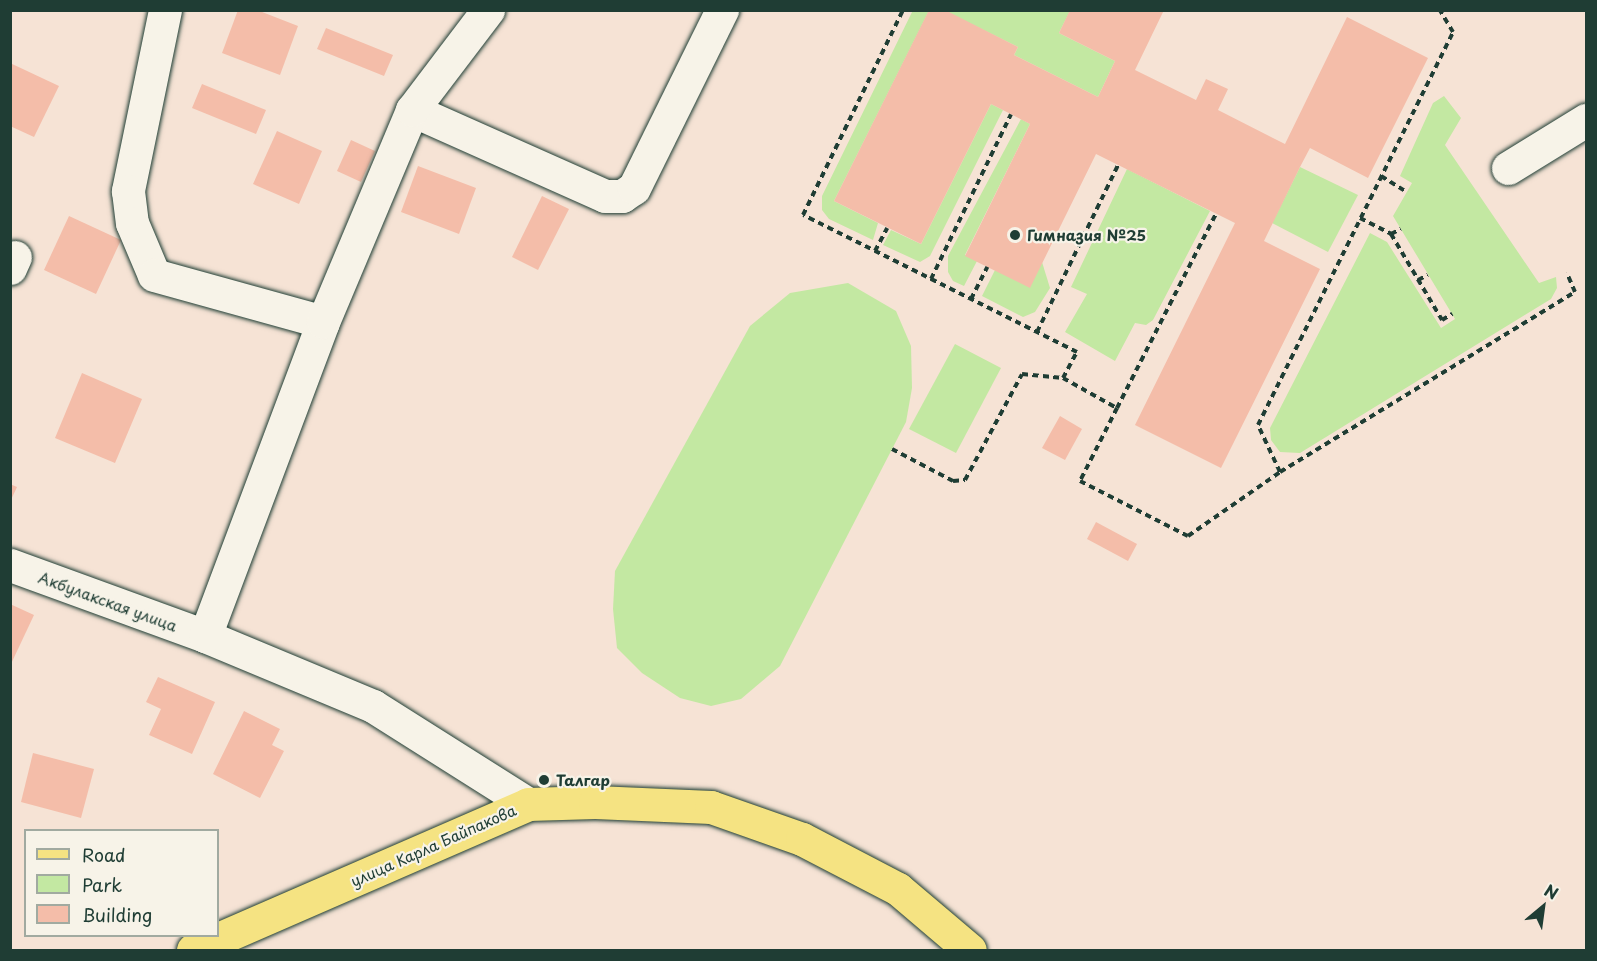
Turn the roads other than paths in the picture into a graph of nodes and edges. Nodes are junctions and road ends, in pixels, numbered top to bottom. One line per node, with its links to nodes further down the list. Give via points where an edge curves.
1 (165, 10): 7 (street, via 128,191 132,223 154,275)
2 (488, 10): 4 (street)
3 (722, 10): 4 (street, via 634,188 622,196 605,196)
4 (412, 110): 7 (street)
5 (1587, 120): 6 (street)
6 (1508, 168)
7 (323, 322): 9 (street)
8 (10, 565): 9 (street, Акбулакская улица)
9 (205, 636): 10 (street, Акбулакская улица, via 373,706)
10 (528, 804): 11 (main road, улица Карла Байпакова); 12 (main road, улица Карла Байпакова, via 711,807 802,839 898,890)
11 (194, 951)
12 (970, 951)

